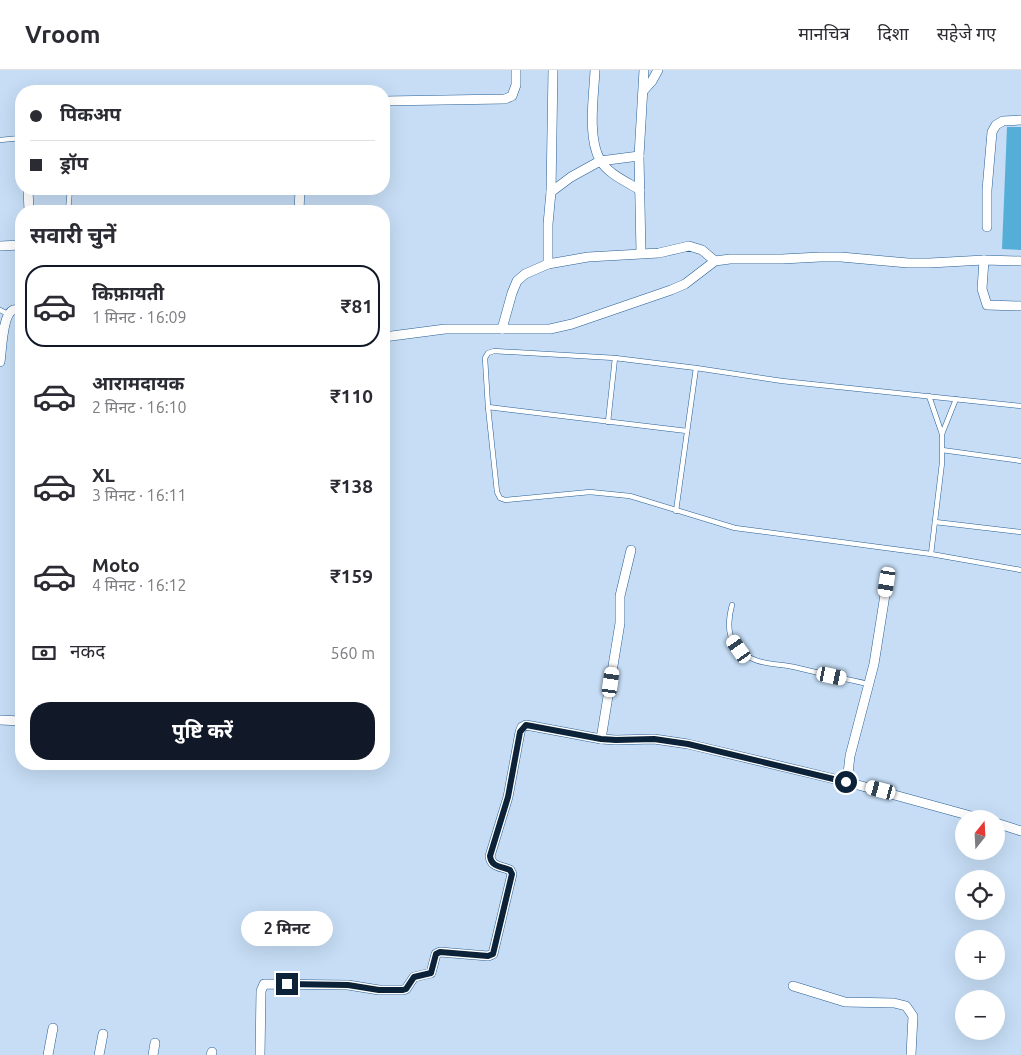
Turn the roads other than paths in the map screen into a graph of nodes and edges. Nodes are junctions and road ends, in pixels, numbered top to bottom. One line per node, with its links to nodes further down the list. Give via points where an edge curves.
1 (516, 70): 7 (street, via 514,92 505,99)
2 (553, 70): 14 (street)
3 (595, 70): 12 (street, via 593,128)
4 (644, 70): 6 (street)
5 (658, 70): 6 (street)
6 (644, 90): 11 (street)
7 (390, 101)
8 (1021, 120): 15 (street, via 1003,122 992,132)
9 (15, 139): 10 (lane)
10 (0, 140)
11 (639, 156): 12 (street); 13 (street)
12 (600, 161): 13 (street); 14 (street)
13 (640, 190): 18 (street)
14 (551, 192): 22 (street)
15 (987, 228)
16 (15, 245): 17 (street)
17 (0, 246)
18 (641, 253): 21 (street, via 695,247); 22 (street)
19 (984, 260): 20 (street); 21 (street, via 930,264 820,257); 23 (street, via 982,289 987,305)
20 (1021, 261)
21 (715, 262): 25 (street, via 685,284 572,324 550,329)
22 (548, 264): 25 (street, via 517,281)
23 (1021, 306)
24 (4, 312): 28 (street)
25 (502, 329): 26 (street, via 445,329)
26 (390, 336)
27 (615, 358): 29 (lane); 33 (lane, via 488,353 485,358); 34 (lane)
28 (0, 362)
29 (696, 368): 30 (lane, via 782,381); 35 (lane)
30 (929, 396): 31 (lane); 36 (lane)
31 (956, 399): 32 (lane); 36 (lane)
32 (1021, 406)
33 (488, 407): 34 (lane); 39 (lane, via 500,498 513,500 602,492 630,496)
34 (608, 422): 35 (lane)
35 (687, 431): 39 (lane)
36 (942, 434): 37 (lane)
37 (942, 450): 38 (lane); 40 (lane)
38 (1021, 461)
39 (676, 511): 43 (lane, via 735,528)
40 (935, 522): 41 (lane); 43 (lane)
41 (1021, 532)
42 (631, 550): 50 (street, via 620,596 620,623)
43 (931, 554): 44 (lane)
44 (1021, 570)
45 (887, 582): 47 (street)
46 (732, 605): 47 (lane, via 728,629 746,656)
47 (869, 684): 51 (street)
48 (0, 720): 49 (street)
49 (15, 721)
50 (601, 739): 51 (street, via 654,739 688,744); 62 (street, via 526,725 520,732 508,797 490,856 494,864 510,870 512,874 493,954 440,952 436,954 431,973 414,977 403,990 348,985 264,984 261,991)
51 (846, 782): 52 (street)
52 (955, 812)
53 (1005, 826): 54 (street)
54 (1021, 831)
55 (793, 986): 63 (street, via 845,1002 906,1006 913,1016)
56 (53, 1028): 59 (street)
57 (103, 1034): 60 (street)
58 (155, 1043): 61 (street)
59 (48, 1055)
60 (98, 1055)
61 (153, 1055)
62 (260, 1055)
63 (911, 1055)

